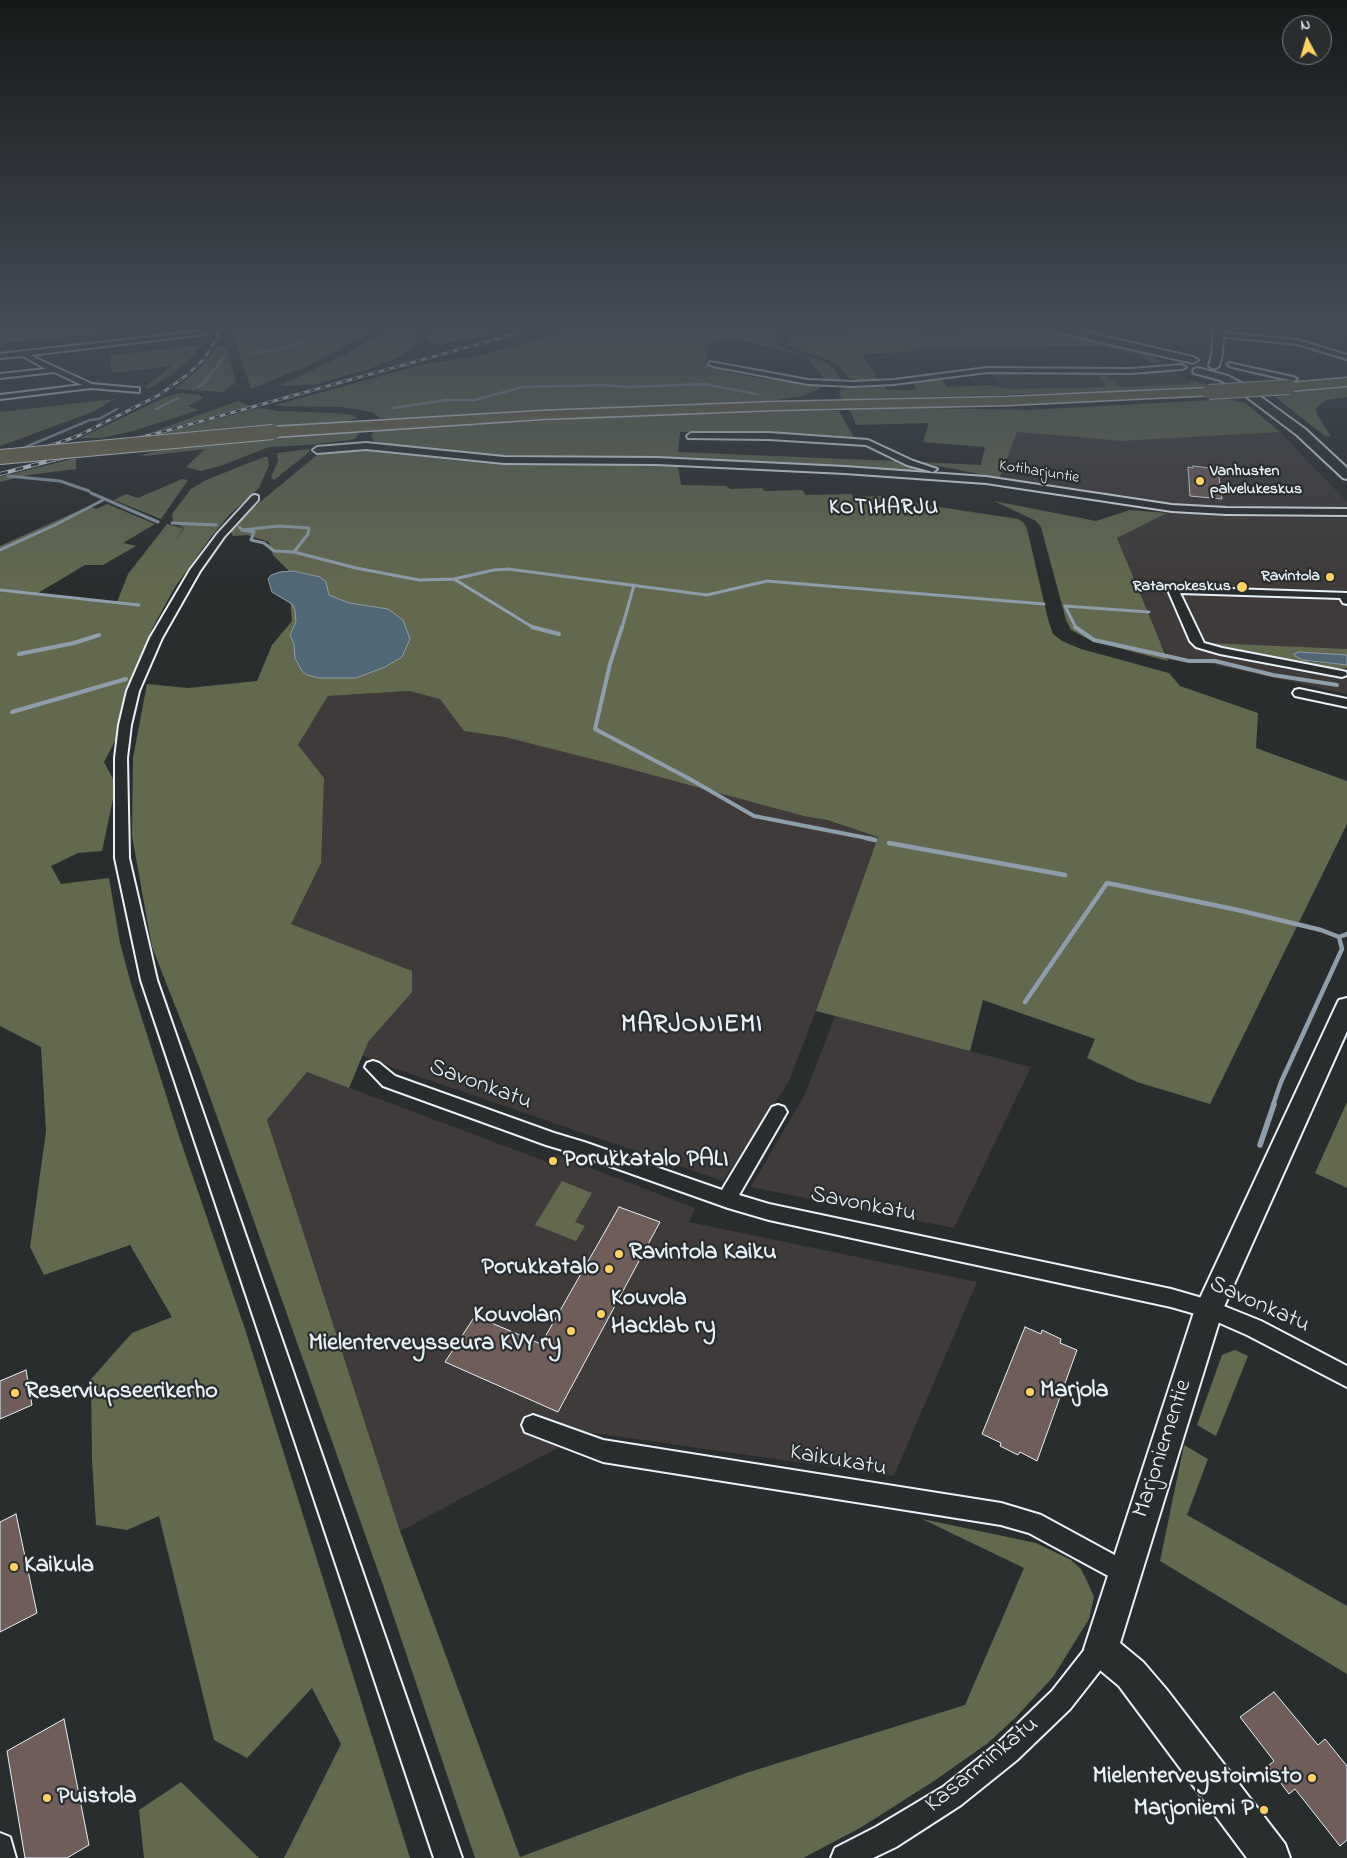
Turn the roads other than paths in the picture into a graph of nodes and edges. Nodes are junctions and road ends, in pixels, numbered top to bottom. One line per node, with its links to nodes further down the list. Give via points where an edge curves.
1 (627, 412): 6 (highway, bridge, via 273,432)
2 (1274, 412): 8 (main road, via 1301,432)
3 (1290, 412): 7 (main road)
4 (691, 436): 9 (street, via 769,436 868,443 910,463)
5 (317, 450): 9 (street, Kotiharjuntie, via 366,446 482,459 657,460)
6 (0, 457)
7 (1347, 460)
8 (1347, 475)
9 (986, 480): 11 (street, Kotiharjuntie, via 1172,508)
10 (255, 498): 27 (street, via 195,570 156,638 133,691 121,758 122,858 149,980)
11 (1347, 512)
12 (1347, 601): 13 (street, via 1343,595 1173,590 1200,645)
13 (1345, 676)
14 (1298, 693): 15 (street)
15 (1347, 704)
16 (1347, 1006): 20 (main road, Marjoniementie)
17 (373, 1067): 19 (street, Savonkatu, via 389,1081)
18 (778, 1112): 19 (street)
19 (728, 1200): 20 (street, Savonkatu, via 791,1218 994,1259)
20 (1209, 1309): 21 (street, Savonkatu, via 1254,1328); 23 (main road, Marjoniementie)
21 (1347, 1377)
22 (533, 1425): 23 (street, Kaikukatu, via 604,1452 1000,1514 1033,1523)
23 (1125, 1573): 24 (main road, Marjoniementie)
24 (1101, 1649): 28 (street, Kasarminkatu, via 1061,1700 1008,1751 952,1796 886,1837); 29 (main road, via 1131,1674 1154,1702)
25 (0, 1847): 26 (street)
26 (2, 1858)
27 (448, 1858)
28 (844, 1858)
29 (1271, 1858)

